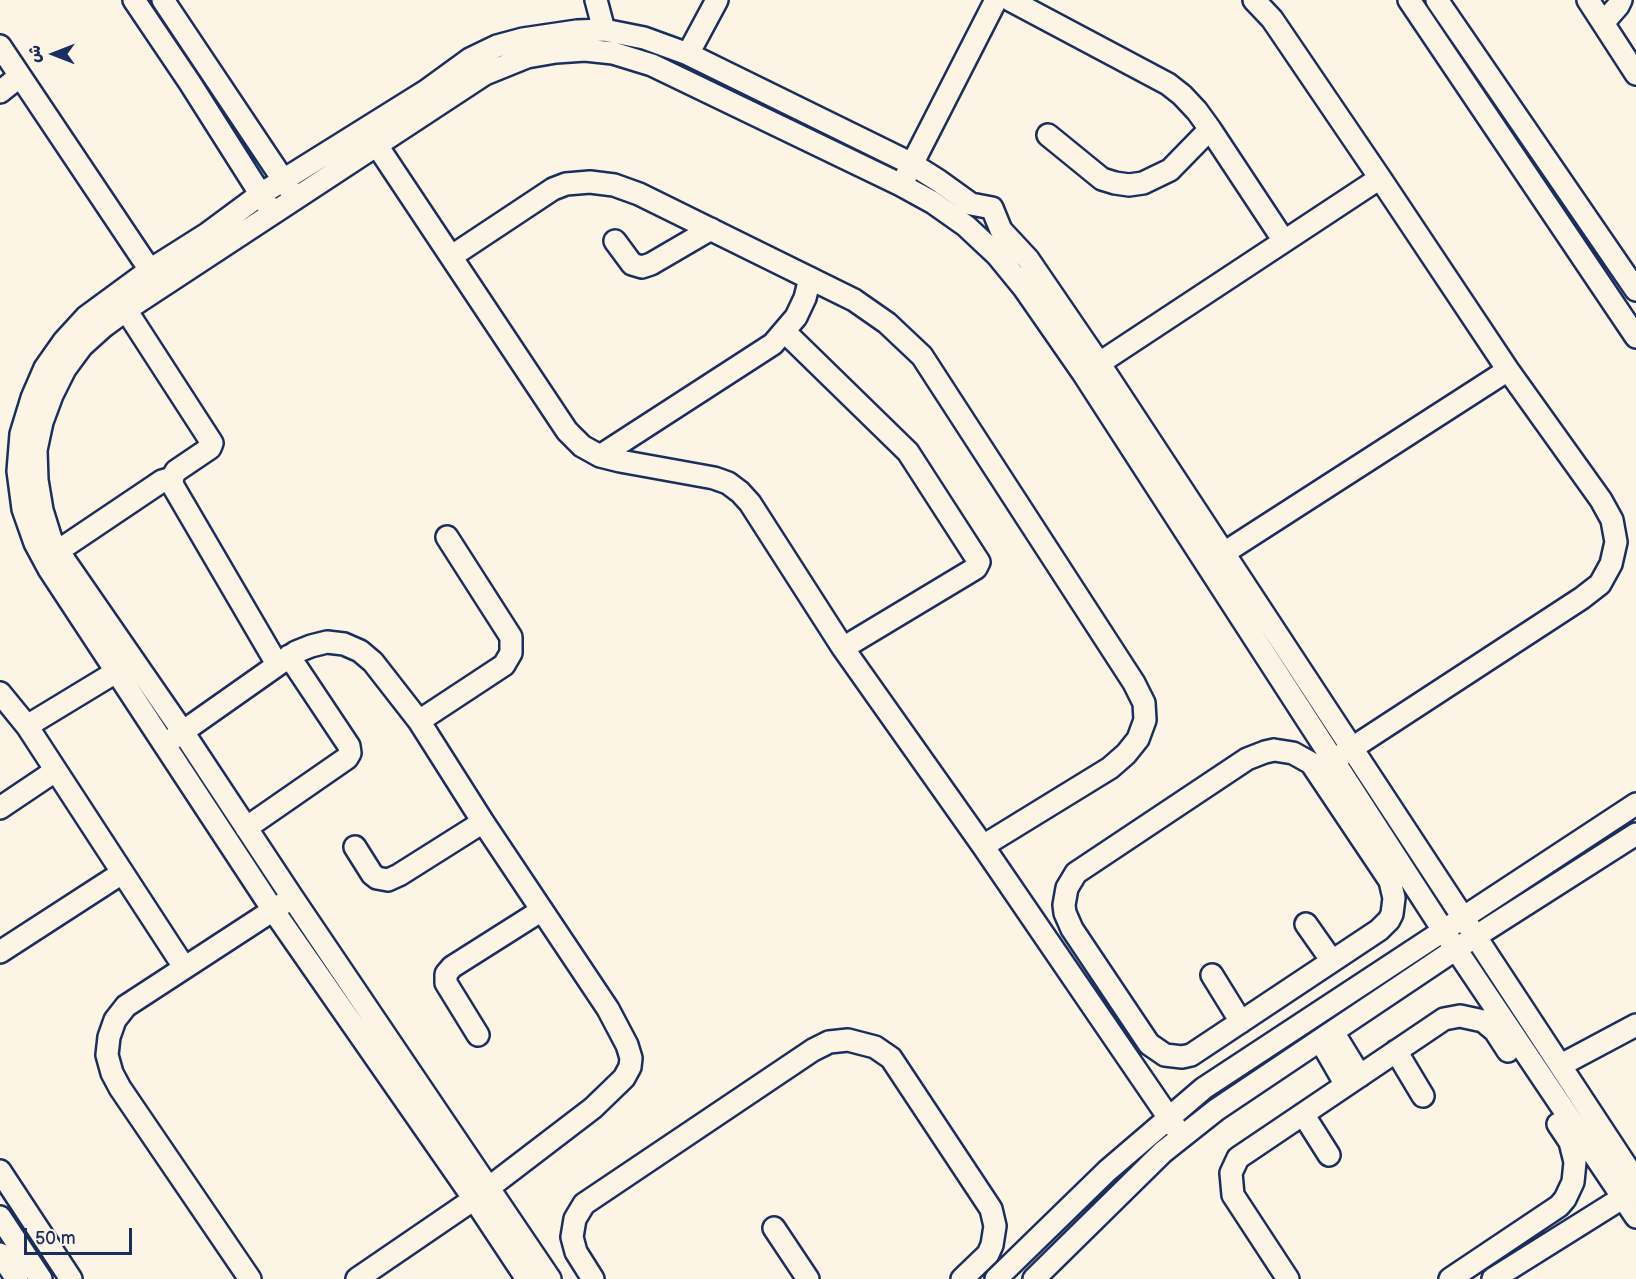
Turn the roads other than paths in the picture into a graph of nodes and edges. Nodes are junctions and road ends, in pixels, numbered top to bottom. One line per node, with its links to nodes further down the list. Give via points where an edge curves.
1 (134, 0): 27 (street)
2 (163, 0): 25 (street)
3 (597, 0): 13 (street)
4 (717, 0): 15 (street)
5 (996, 0): 23 (street)
6 (1010, 0): 20 (street, via 1168,84 1197,111)
7 (1254, 0): 24 (street, via 1272,19)
8 (1409, 0): 39 (street)
9 (1437, 0): 36 (street)
10 (1588, 0): 12 (street)
11 (1621, 0): 12 (street)
12 (1603, 23): 16 (street)
13 (604, 30): 15 (street, via 644,38); 19 (street, via 550,34 497,46 470,59)
14 (0, 45): 17 (street)
15 (688, 54): 23 (street)
16 (1636, 74)
17 (20, 76): 18 (street); 35 (street)
18 (0, 92)
19 (365, 128): 22 (street); 25 (street)
20 (1209, 129): 21 (street, via 1170,170 1129,185 1102,178); 32 (street)
21 (1048, 135)
22 (378, 146): 26 (street, via 485,74 527,57 585,50 652,64); 28 (street); 33 (street)
23 (912, 164): 26 (street); 40 (street, via 971,204 992,208 1001,230 1028,259)
24 (1380, 178): 32 (street); 41 (street)
25 (284, 181): 27 (street); 28 (street)
26 (901, 185): 40 (street, via 966,226 997,255)
27 (261, 195): 29 (street); 35 (street, via 207,234)
28 (296, 199): 29 (street)
29 (273, 214): 35 (street)
30 (711, 229): 31 (street, via 642,267 632,264); 33 (street, via 614,184 566,184 552,189); 34 (street)
31 (615, 240)
32 (1284, 241): 40 (street)
33 (452, 256): 42 (street, via 567,431)
34 (810, 278): 38 (street, via 805,298); 63 (street, via 887,323 922,356 1144,703 1145,720 1138,739 1126,754 1110,768)
35 (154, 280): 37 (street); 49 (street, via 86,317 63,341 45,368 21,434 18,471 23,508 35,543)
36 (1636, 290)
37 (126, 310): 43 (street, via 212,443); 45 (street, via 82,346 61,378 42,422 36,450 37,480 42,510)
38 (785, 332): 42 (street, via 762,353); 47 (street, via 908,452 979,562 976,568)
39 (1636, 337)
40 (1091, 368): 46 (street)
41 (1508, 370): 46 (street); 55 (street, via 1612,520 1616,542 1611,564 1600,584 1582,598)
42 (600, 456): 47 (street, via 714,478 740,492)
43 (172, 478): 45 (street); 48 (street, via 173,486)
44 (447, 537): 51 (street, via 511,637 511,653 504,665)
45 (58, 551): 53 (street)
46 (1215, 558): 55 (street); 56 (street)
47 (843, 648): 63 (street)
48 (283, 660): 51 (street, via 327,642 360,651); 53 (street); 61 (street, via 349,746 350,753)
49 (116, 672): 52 (street); 54 (street)
50 (0, 693): 52 (street)
51 (419, 722): 60 (street)
52 (27, 726): 57 (street)
53 (183, 732): 54 (street); 61 (street)
54 (164, 745): 67 (street)
55 (1353, 748): 56 (street); 69 (street)
56 (1335, 760): 71 (street)
57 (55, 771): 58 (street); 65 (street)
58 (2, 795)
59 (1636, 804): 69 (street)
60 (483, 822): 64 (street, via 388,880 372,874); 68 (street)
61 (246, 828): 66 (street)
62 (1636, 834): 72 (street)
63 (983, 846): 89 (street)
64 (355, 847)
65 (122, 873): 74 (street); 76 (street)
66 (292, 897): 67 (street); 94 (street)
67 (273, 910): 76 (street); 94 (street)
68 (542, 910): 82 (street, via 446,974 446,983); 94 (street, via 620,1029 631,1058 630,1067 593,1108)
69 (1463, 917): 71 (street); 72 (street)
70 (1306, 924): 75 (street)
71 (1443, 930): 73 (street); 79 (street)
72 (1476, 937): 73 (street); 85 (street)
73 (1456, 949): 83 (street); 95 (street)
74 (0, 952)
75 (1332, 961): 78 (street); 80 (street, via 1384,926 1394,907 1393,890 1311,763 1293,753 1264,752 1247,759 1076,873 1065,897 1068,921 1154,1048 1174,1057 1191,1055)
76 (184, 967): 103 (street, via 126,1006 115,1020 108,1055 120,1088)
77 (1212, 975): 80 (street)
78 (1288, 991): 79 (street); 80 (street)
79 (1313, 1016): 89 (street, via 1204,1088)
80 (1240, 1022)
81 (1636, 1025): 85 (street)
82 (478, 1035)
83 (1326, 1036): 86 (street); 90 (street)
84 (1396, 1051): 86 (street); 87 (street); 113 (street, via 1452,1017 1469,1016 1483,1021 1495,1031 1573,1152 1573,1182 1559,1206)
85 (1561, 1065): 93 (street)
86 (1353, 1081): 88 (street)
87 (1423, 1096)
88 (1303, 1114): 91 (street); 112 (street, via 1238,1158 1231,1173 1236,1201)
89 (1169, 1117): 90 (street); 110 (street)
90 (1182, 1137): 111 (street)
91 (1329, 1155)
92 (0, 1172): 102 (street)
93 (1636, 1181)
94 (481, 1193): 104 (street); 105 (street); 106 (street)
95 (1630, 1194): 97 (street); 114 (street)
96 (0, 1217): 101 (street)
97 (1636, 1217)
98 (774, 1228): 108 (street)
99 (0, 1254): 100 (street)
100 (17, 1279)
101 (41, 1279)
102 (71, 1279)
103 (250, 1279)
104 (357, 1279)
105 (527, 1279)
106 (550, 1279)
107 (593, 1279): 109 (street, via 576,1252 572,1237 575,1219 584,1204 813,1050 829,1042 848,1040 875,1047 891,1058 991,1209 995,1226 992,1245)
108 (808, 1279)
109 (962, 1279)
110 (996, 1279)
111 (1034, 1279)
112 (1288, 1279)
113 (1450, 1279)
114 (1493, 1279)

